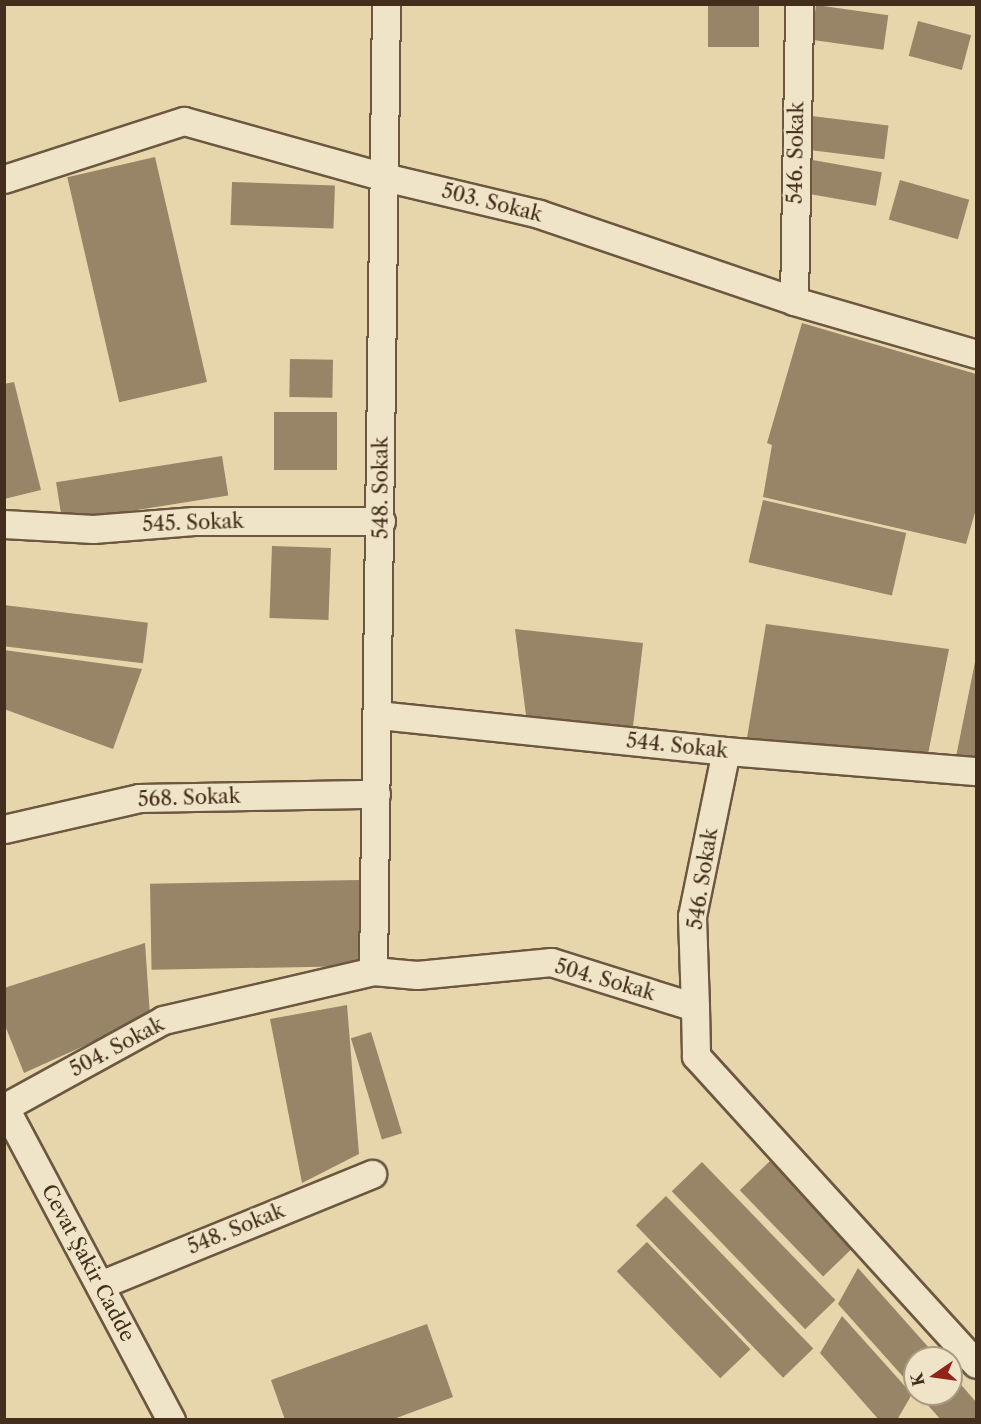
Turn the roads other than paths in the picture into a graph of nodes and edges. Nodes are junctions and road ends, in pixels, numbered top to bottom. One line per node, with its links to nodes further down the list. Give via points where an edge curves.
1 (386, 4): 3 (street, 548. Sokak)
2 (799, 4): 5 (street, 546. Sokak)
3 (384, 177): 4 (street, 503. Sokak, via 184,121); 5 (street, 503. Sokak, via 539,214); 7 (street, 548. Sokak)
4 (4, 179)
5 (794, 301): 6 (street, 503. Sokak)
6 (976, 354)
7 (381, 521): 8 (street, 545. Sokak, via 194,521 93,529); 9 (street, 548. Sokak)
8 (4, 524)
9 (378, 715): 10 (street, 544. Sokak); 12 (street, 548. Sokak)
10 (726, 751): 11 (street, 544. Sokak); 15 (street, 546. Sokak, via 692,916)
11 (976, 771)
12 (376, 794): 13 (street, 568. Sokak, via 139,798); 14 (street, 548. Sokak)
13 (4, 829)
14 (373, 971): 15 (street, 504. Sokak, via 417,975 551,962); 16 (street, 504. Sokak, via 163,1020)
15 (694, 1007): 19 (street, via 696,1056)
16 (5, 1106): 18 (street, Cevat Şakir Cadde)
17 (372, 1174): 18 (street, 548. Sokak)
18 (100, 1285): 20 (street, Cevat Şakir Cadde)
19 (976, 1364)
20 (171, 1419)

